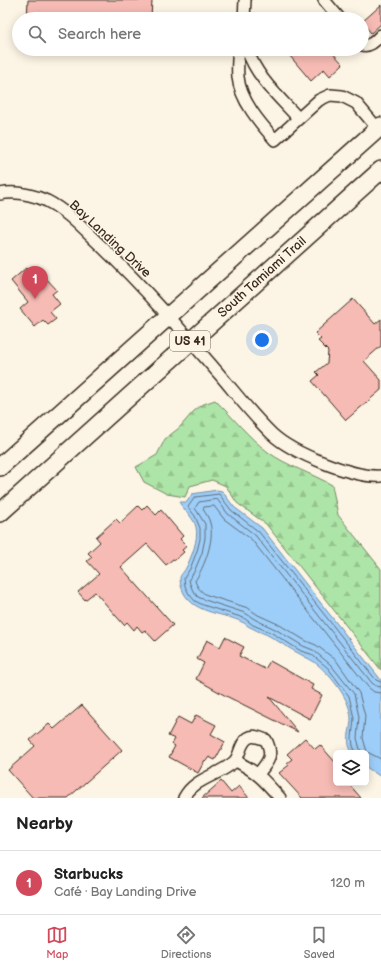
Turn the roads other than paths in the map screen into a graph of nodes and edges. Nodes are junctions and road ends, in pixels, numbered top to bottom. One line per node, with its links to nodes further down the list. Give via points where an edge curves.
1 (245, 0): 3 (street)
2 (324, 0): 4 (street)
3 (244, 12)
4 (334, 12)
5 (381, 36): 6 (street)
6 (369, 45)
7 (238, 56): 9 (street, via 238,78 242,92 257,120 274,140)
8 (250, 56): 9 (street, via 259,74)
9 (298, 118): 10 (street, via 330,95 342,96 356,103)
10 (380, 127): 13 (main road, US 41)
11 (381, 170): 14 (main road, South Tamiami Trail / US 41)
12 (0, 194): 13 (street, Bay Landing Drive, via 26,194 38,198 73,220 120,264)
13 (169, 317): 14 (street, Bay Landing Drive); 15 (main road, US 41)
14 (190, 341): 16 (street, Bay Landing Drive, via 273,435 300,453 347,471); 17 (main road, South Tamiami Trail / US 41)
15 (0, 467)
16 (381, 476)
17 (0, 513)
18 (236, 761): 19 (street); 19 (street, via 244,741 256,736 266,740 271,756); 20 (street, via 199,782)
19 (258, 774): 21 (street)
20 (184, 798)
21 (280, 798)

